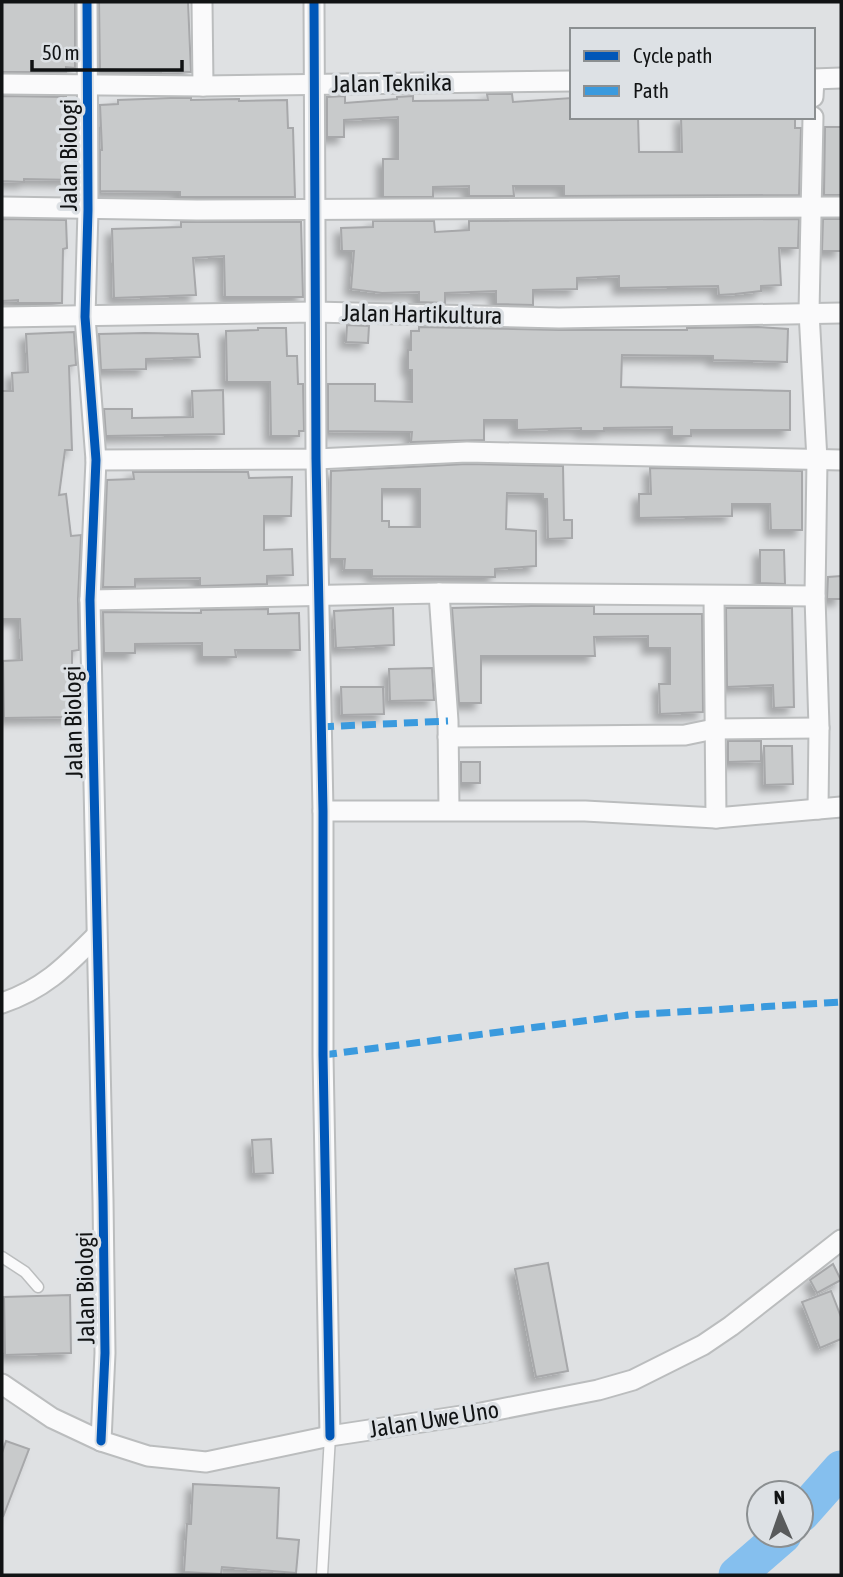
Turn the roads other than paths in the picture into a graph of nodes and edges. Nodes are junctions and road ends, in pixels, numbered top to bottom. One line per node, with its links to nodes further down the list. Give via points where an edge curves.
1 (88, 2): 9 (street, Jalan Biologi)
2 (202, 2): 10 (street)
3 (314, 2): 7 (street)
4 (841, 78): 5 (street)
5 (815, 79)
6 (570, 81): 7 (street, Jalan Teknika)
7 (315, 83): 10 (street, Jalan Teknika); 15 (street)
8 (2, 85): 9 (street, Jalan Teknika)
9 (87, 85): 10 (street, Jalan Teknika); 16 (street, Jalan Biologi)
10 (203, 86)
11 (813, 119): 13 (street)
12 (2, 207): 16 (street)
13 (810, 207): 14 (street); 15 (street); 18 (street)
14 (841, 207)
15 (314, 208): 16 (street); 17 (street)
16 (89, 210): 21 (street, Jalan Biologi)
17 (314, 312): 18 (street, Jalan Hartikultura, via 559,318); 21 (street, Jalan Hartikultura); 22 (street)
18 (809, 312): 19 (street, Jalan Hartikultura); 24 (street)
19 (841, 313)
20 (2, 317): 21 (street, Jalan Hartikultura)
21 (85, 317): 23 (street, Jalan Biologi)
22 (316, 458): 23 (street); 24 (street, via 467,452); 27 (street)
23 (96, 460): 30 (street, Jalan Biologi)
24 (817, 460): 25 (street); 29 (street)
25 (841, 460)
26 (439, 593): 27 (street); 28 (street); 33 (street)
27 (319, 594): 30 (street); 37 (street)
28 (714, 596): 29 (street); 32 (street)
29 (815, 596): 31 (street)
30 (90, 600): 39 (street, Jalan Biologi)
31 (819, 728): 32 (street); 35 (street)
32 (714, 729): 33 (street, via 685,736); 38 (street)
33 (448, 737): 36 (street)
34 (841, 807): 35 (street)
35 (818, 809): 38 (street)
36 (449, 810): 37 (street); 38 (street)
37 (323, 811): 45 (street)
38 (716, 818)
39 (96, 936): 40 (street, via 49,981); 46 (street, Jalan Biologi, via 104,1298)
40 (2, 1003)
41 (841, 1240): 45 (street, Jalan Uwe Uno, via 732,1326 633,1380 481,1413)
42 (2, 1257): 43 (lane)
43 (38, 1287)
44 (2, 1384): 46 (street, Jalan Uwe Uno, via 52,1418)
45 (330, 1436): 46 (street, Jalan Uwe Uno, via 206,1462 148,1456); 47 (lane)
46 (101, 1441)
47 (322, 1575)

